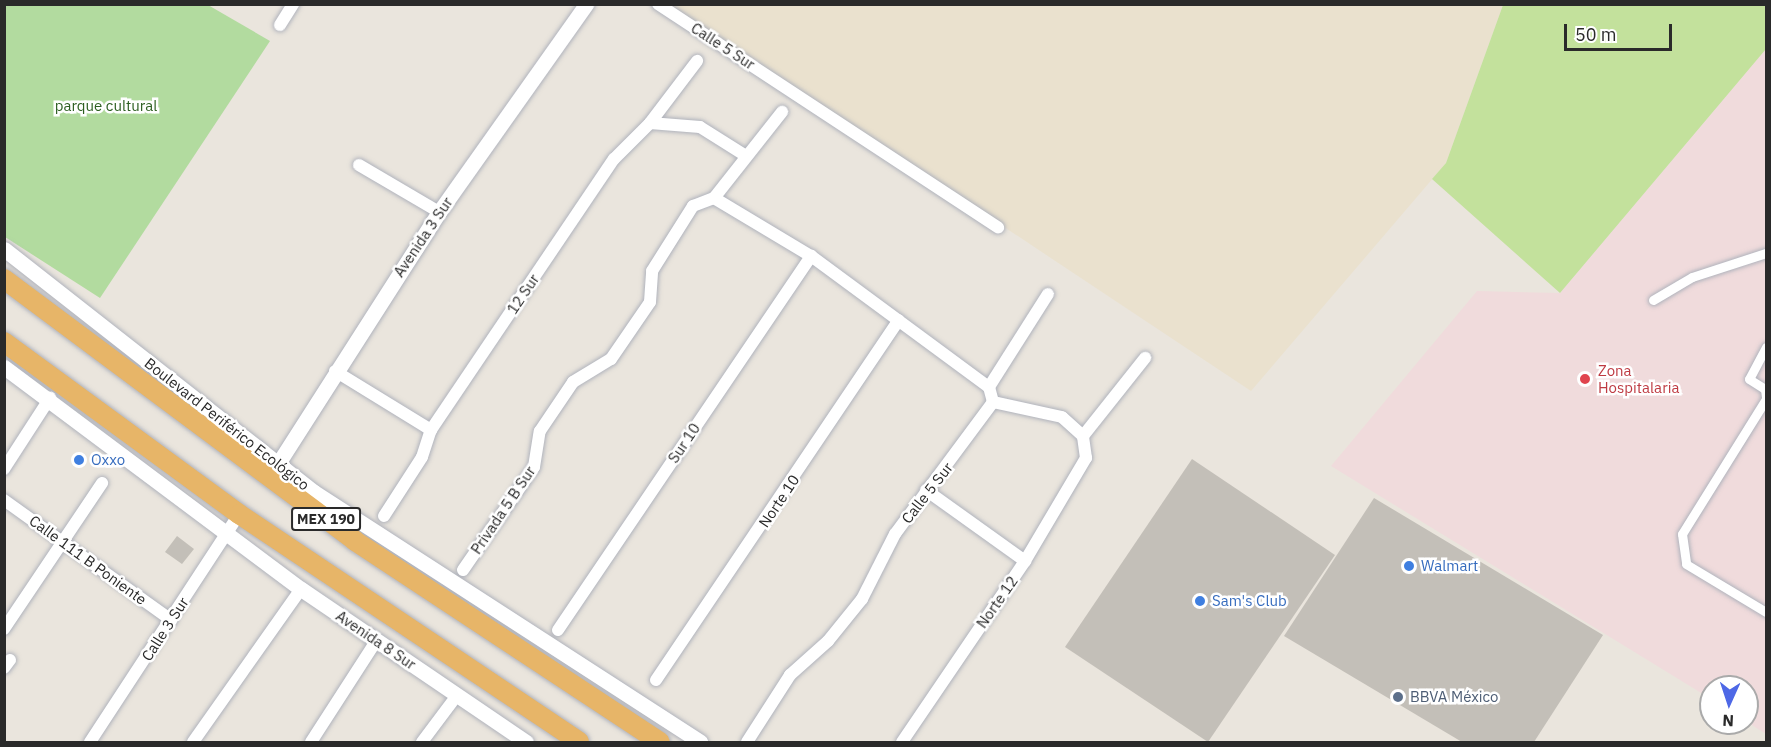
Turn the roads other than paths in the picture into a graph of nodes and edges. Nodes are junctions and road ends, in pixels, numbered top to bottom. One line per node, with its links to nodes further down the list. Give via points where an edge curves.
1 (293, 4): 4 (street)
2 (586, 4): 11 (street, Avenida 3 Sur)
3 (658, 4): 12 (street, Calle 5 Sur)
4 (280, 25)
5 (697, 61): 7 (street, 12 Sur)
6 (782, 112): 8 (street, Privada 5 B Sur)
7 (650, 123): 8 (street, via 700,127); 29 (street, 12 Sur, via 614,159)
8 (746, 156): 10 (street, Privada 5 B Sur)
9 (359, 165): 11 (street)
10 (714, 198): 15 (street); 41 (street, Privada 5 B Sur, via 693,206 652,271 650,302 610,359 573,382 540,431 534,467)
11 (439, 212): 24 (street, Avenida 3 Sur)
12 (998, 227)
13 (4, 249): 32 (street, Boulevard Periférico Ecológico)
14 (1767, 253): 18 (street, via 1692,278)
15 (811, 256): 19 (street); 46 (street, Sur 10)
16 (4, 279): 32 (highway, Boulevard Periférico Ecológico / MEX 190)
17 (1048, 294): 25 (street)
18 (1653, 300)
19 (899, 320): 25 (street); 48 (street, Norte 10)
20 (4, 342): 36 (highway, MEX 190)
21 (1767, 347): 27 (street, via 1749,379 1765,389)
22 (1145, 358): 30 (street)
23 (4, 367): 26 (street, Avenida 8 Sur)
24 (335, 371): 29 (street); 32 (street, Avenida 3 Sur)
25 (989, 387): 28 (street)
26 (50, 398): 31 (street); 38 (street, Avenida 8 Sur)
27 (1767, 398): 43 (street, via 1682,534 1686,564)
28 (993, 402): 30 (street, via 1062,417); 34 (street, Calle 5 Sur)
29 (431, 430): 37 (street, 12 Sur, via 422,457)
30 (1083, 436): 40 (street, Norte 12, via 1086,458)
31 (4, 470)
32 (273, 471): 56 (highway, Boulevard Periférico Ecológico / MEX 190, via 355,541); 57 (street, Boulevard Periférico Ecológico)
33 (102, 483): 39 (street)
34 (926, 490): 40 (street); 58 (street, Calle 5 Sur, via 895,534 862,599 828,641 790,675)
35 (4, 500): 39 (street, Calle 111 B Poniente)
36 (239, 514): 38 (street, Calle 3 Sur); 55 (highway, MEX 190)
37 (384, 516)
38 (227, 534): 42 (street, Avenida 8 Sur); 44 (street, Calle 3 Sur)
39 (62, 542): 44 (street, Calle 111 B Poniente); 45 (street)
40 (1025, 561): 59 (street, Norte 12)
41 (463, 570)
42 (301, 589): 47 (street, Avenida 8 Sur); 51 (street)
43 (1767, 612)
44 (171, 620): 50 (street, Calle 3 Sur)
45 (4, 629)
46 (558, 630)
47 (376, 641): 52 (street); 54 (street, Avenida 8 Sur)
48 (656, 680)
49 (452, 702): 53 (street)
50 (91, 742)
51 (193, 742)
52 (311, 742)
53 (422, 742)
54 (526, 742)
55 (579, 742)
56 (660, 742)
57 (700, 742)
58 (747, 742)
59 (902, 742)

